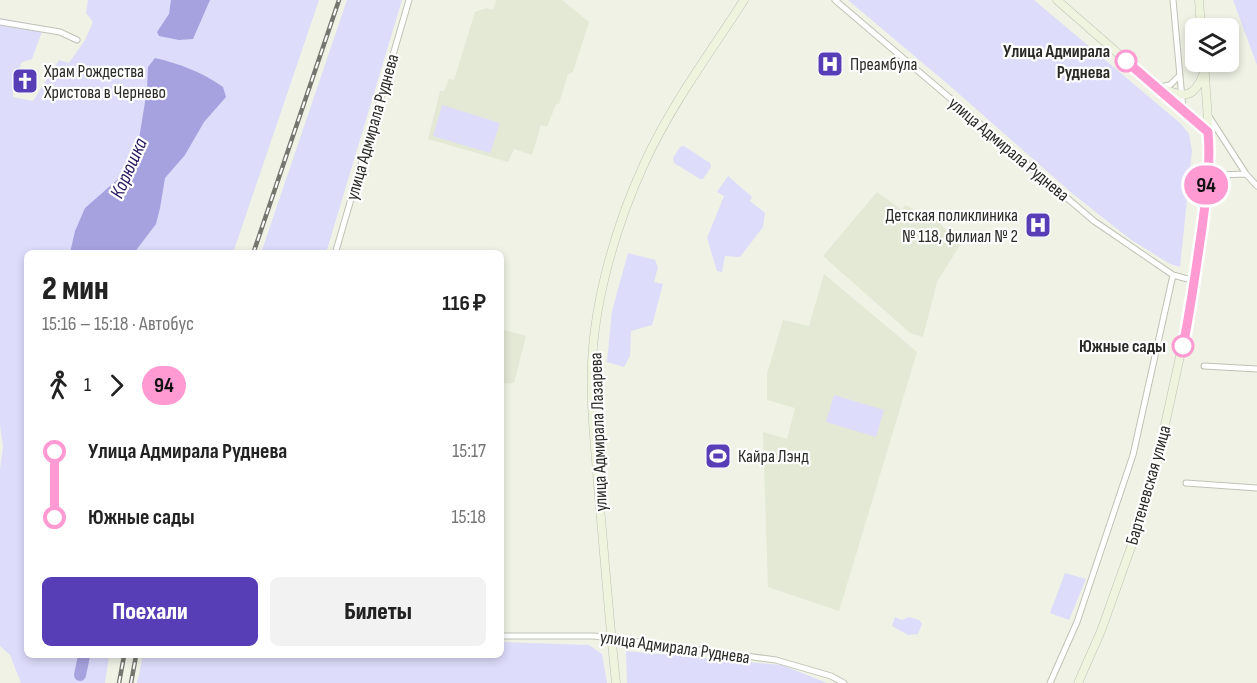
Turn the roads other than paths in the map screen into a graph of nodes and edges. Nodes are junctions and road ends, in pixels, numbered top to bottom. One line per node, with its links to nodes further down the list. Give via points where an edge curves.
1 (410, 0): 21 (street, улица Адмирала Руднева)
2 (744, 0): 29 (street, улица Адмирала Лазарева, via 644,164 605,276 592,385)
3 (835, 0): 22 (street, улица Адмирала Руднева, via 1094,221)
4 (1057, 0): 13 (street)
5 (1173, 0): 12 (street)
6 (1199, 0): 7 (street)
7 (1200, 18)
8 (0, 22): 9 (street, via 60,32)
9 (77, 40)
10 (1205, 72): 14 (street, via 1192,94)
11 (1205, 72): 16 (street, Бартеневская улица)
12 (1180, 75): 13 (street, via 1170,85); 14 (street)
13 (1157, 86): 14 (street); 15 (street)
14 (1182, 94): 15 (street)
15 (1183, 109): 17 (street)
16 (1207, 114): 17 (street, Бартеневская улица); 18 (street)
17 (1208, 132): 19 (street, Бартеневская улица)
18 (1246, 174): 19 (street, via 1218,175); 20 (street)
19 (1207, 184): 23 (street, Бартеневская улица)
20 (1257, 186)
21 (336, 250)
22 (1173, 275): 23 (street, улица Адмирала Руднева); 32 (street, via 1133,455 1077,622)
23 (1195, 281): 33 (street, Бартеневская улица, via 1153,476 1105,620)
24 (1204, 366): 25 (street)
25 (1256, 369)
26 (1186, 483): 27 (street)
27 (1257, 488)
28 (504, 636): 29 (street, улица Адмирала Руднева)
29 (611, 638): 30 (street, улица Адмирала Лазарева); 31 (street, улица Адмирала Руднева, via 776,660)
30 (616, 683)
31 (844, 683)
32 (1050, 683)
33 (1078, 683)

